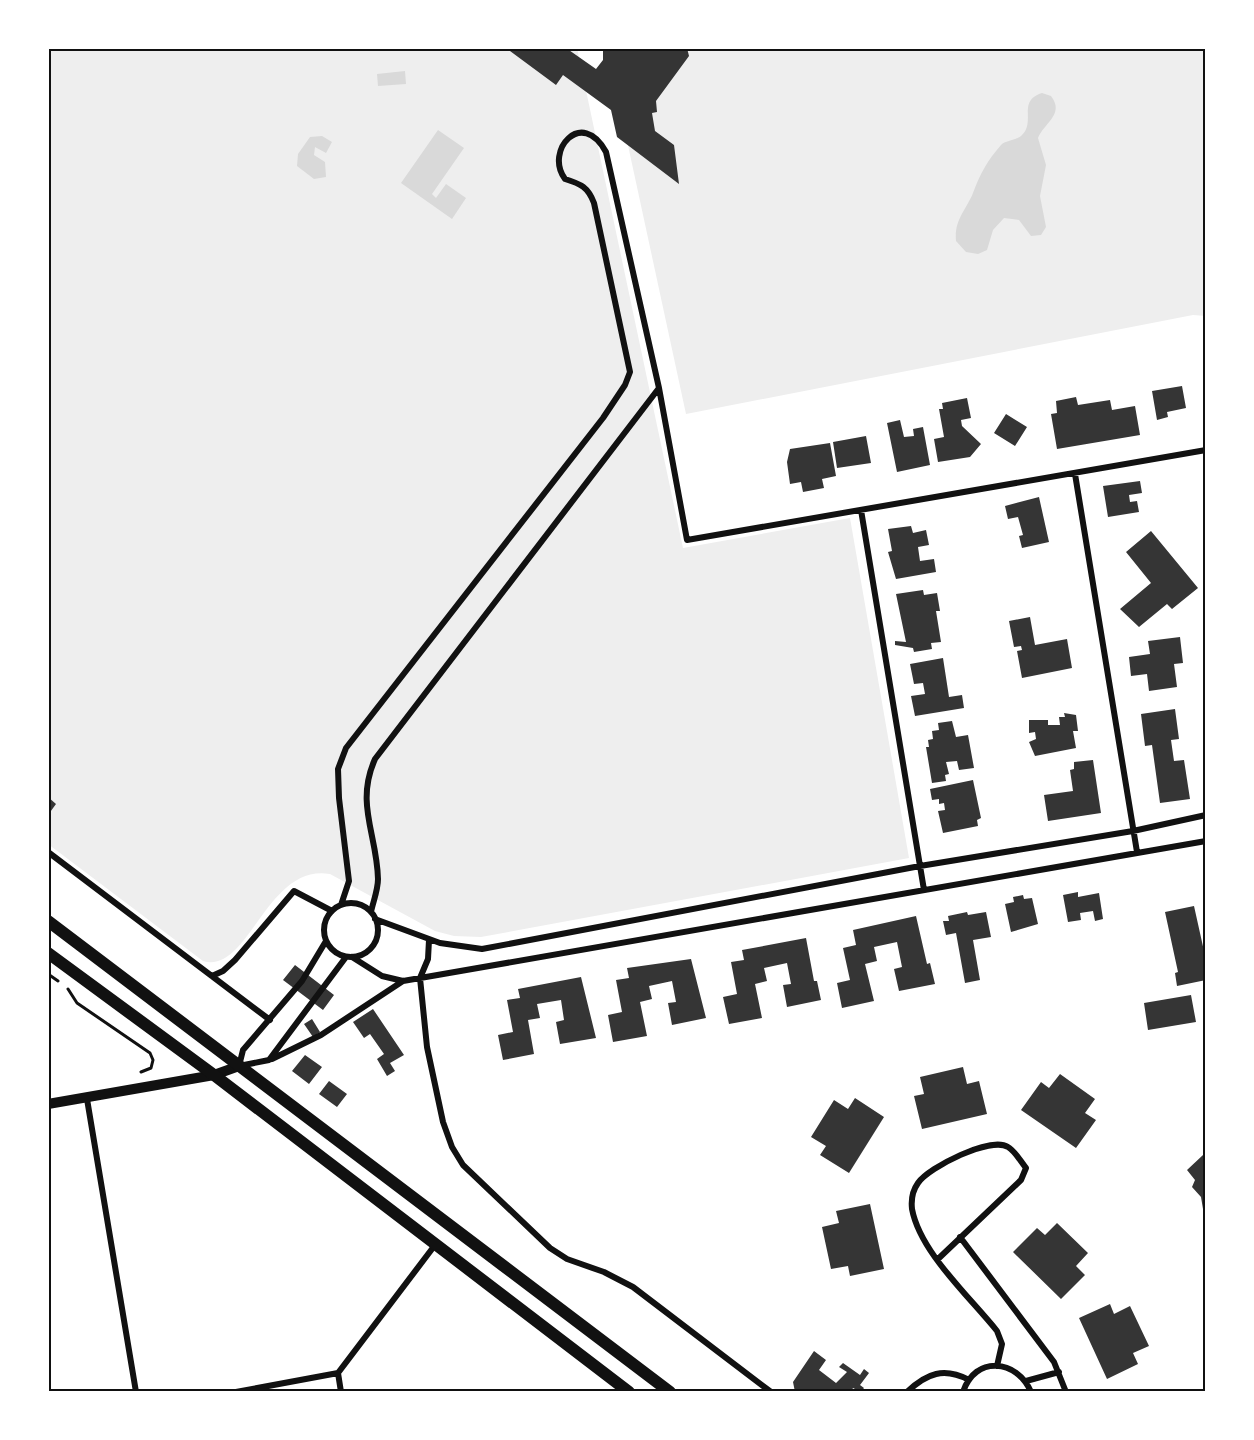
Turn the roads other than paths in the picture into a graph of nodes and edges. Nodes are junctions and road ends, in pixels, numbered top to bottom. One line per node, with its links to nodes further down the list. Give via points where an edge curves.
1 (659, 388): 4 (street, via 687,540); 12 (street, via 606,152 592,134 574,134 560,153 561,173 565,179 583,185 594,203 630,372 626,385 603,418 346,748 338,769 349,881); 14 (street, via 375,759 367,778 378,881)
2 (1206, 450): 3 (street)
3 (1075, 474): 4 (street); 6 (street)
4 (861, 510): 10 (street)
5 (1206, 815): 6 (street)
6 (1133, 831): 9 (street); 10 (street)
7 (1206, 841): 9 (street)
8 (48, 852): 21 (street)
9 (1137, 852): 11 (street)
10 (920, 866): 11 (street); 17 (street, via 482,949)
11 (924, 890): 22 (street)
12 (341, 905): 13 (street); 14 (street, via 357,904)
13 (332, 911): 18 (street, via 324,925); 21 (street, via 294,891 235,960)
14 (371, 912): 15 (street)
15 (375, 919): 17 (street); 20 (street, via 378,927 374,944 368,951)
16 (48, 921): 26 (main road)
17 (429, 940): 22 (street, via 428,959)
18 (326, 941): 20 (street, via 334,951); 24 (street, via 302,981)
19 (48, 953): 27 (main road)
20 (349, 957): 23 (street, via 382,976); 25 (street)
21 (212, 976): 24 (street)
22 (420, 978): 23 (street); 43 (street, via 438,1105 452,1147 463,1165 550,1248 633,1287)
23 (404, 981): 25 (street, via 321,1035)
24 (270, 1020): 26 (street, via 243,1050)
25 (269, 1060): 26 (street)
26 (238, 1066): 27 (street); 42 (main road)
27 (214, 1075): 28 (street); 31 (main road)
28 (87, 1099): 29 (street); 38 (street)
29 (48, 1104)
30 (960, 1237): 32 (street); 32 (street, via 1021,1180 1026,1168 1008,1147 998,1144 959,1155 918,1182 912,1193 912,1206 918,1232); 34 (street)
31 (435, 1245): 35 (street); 41 (main road)
32 (938, 1259): 33 (street, via 997,1331 1002,1344)
33 (997, 1366): 36 (street, via 976,1372); 37 (street, via 1018,1372)
34 (1059, 1372): 37 (street); 47 (street)
35 (338, 1373): 39 (street); 40 (street)
36 (969, 1380): 44 (street, via 954,1372 940,1371); 45 (street)
37 (1026, 1381): 46 (street)
38 (136, 1392)
39 (236, 1392)
40 (341, 1392)
41 (629, 1392)
42 (670, 1392)
43 (771, 1392)
44 (907, 1392)
45 (963, 1392)
46 (1031, 1392)
47 (1066, 1392)

